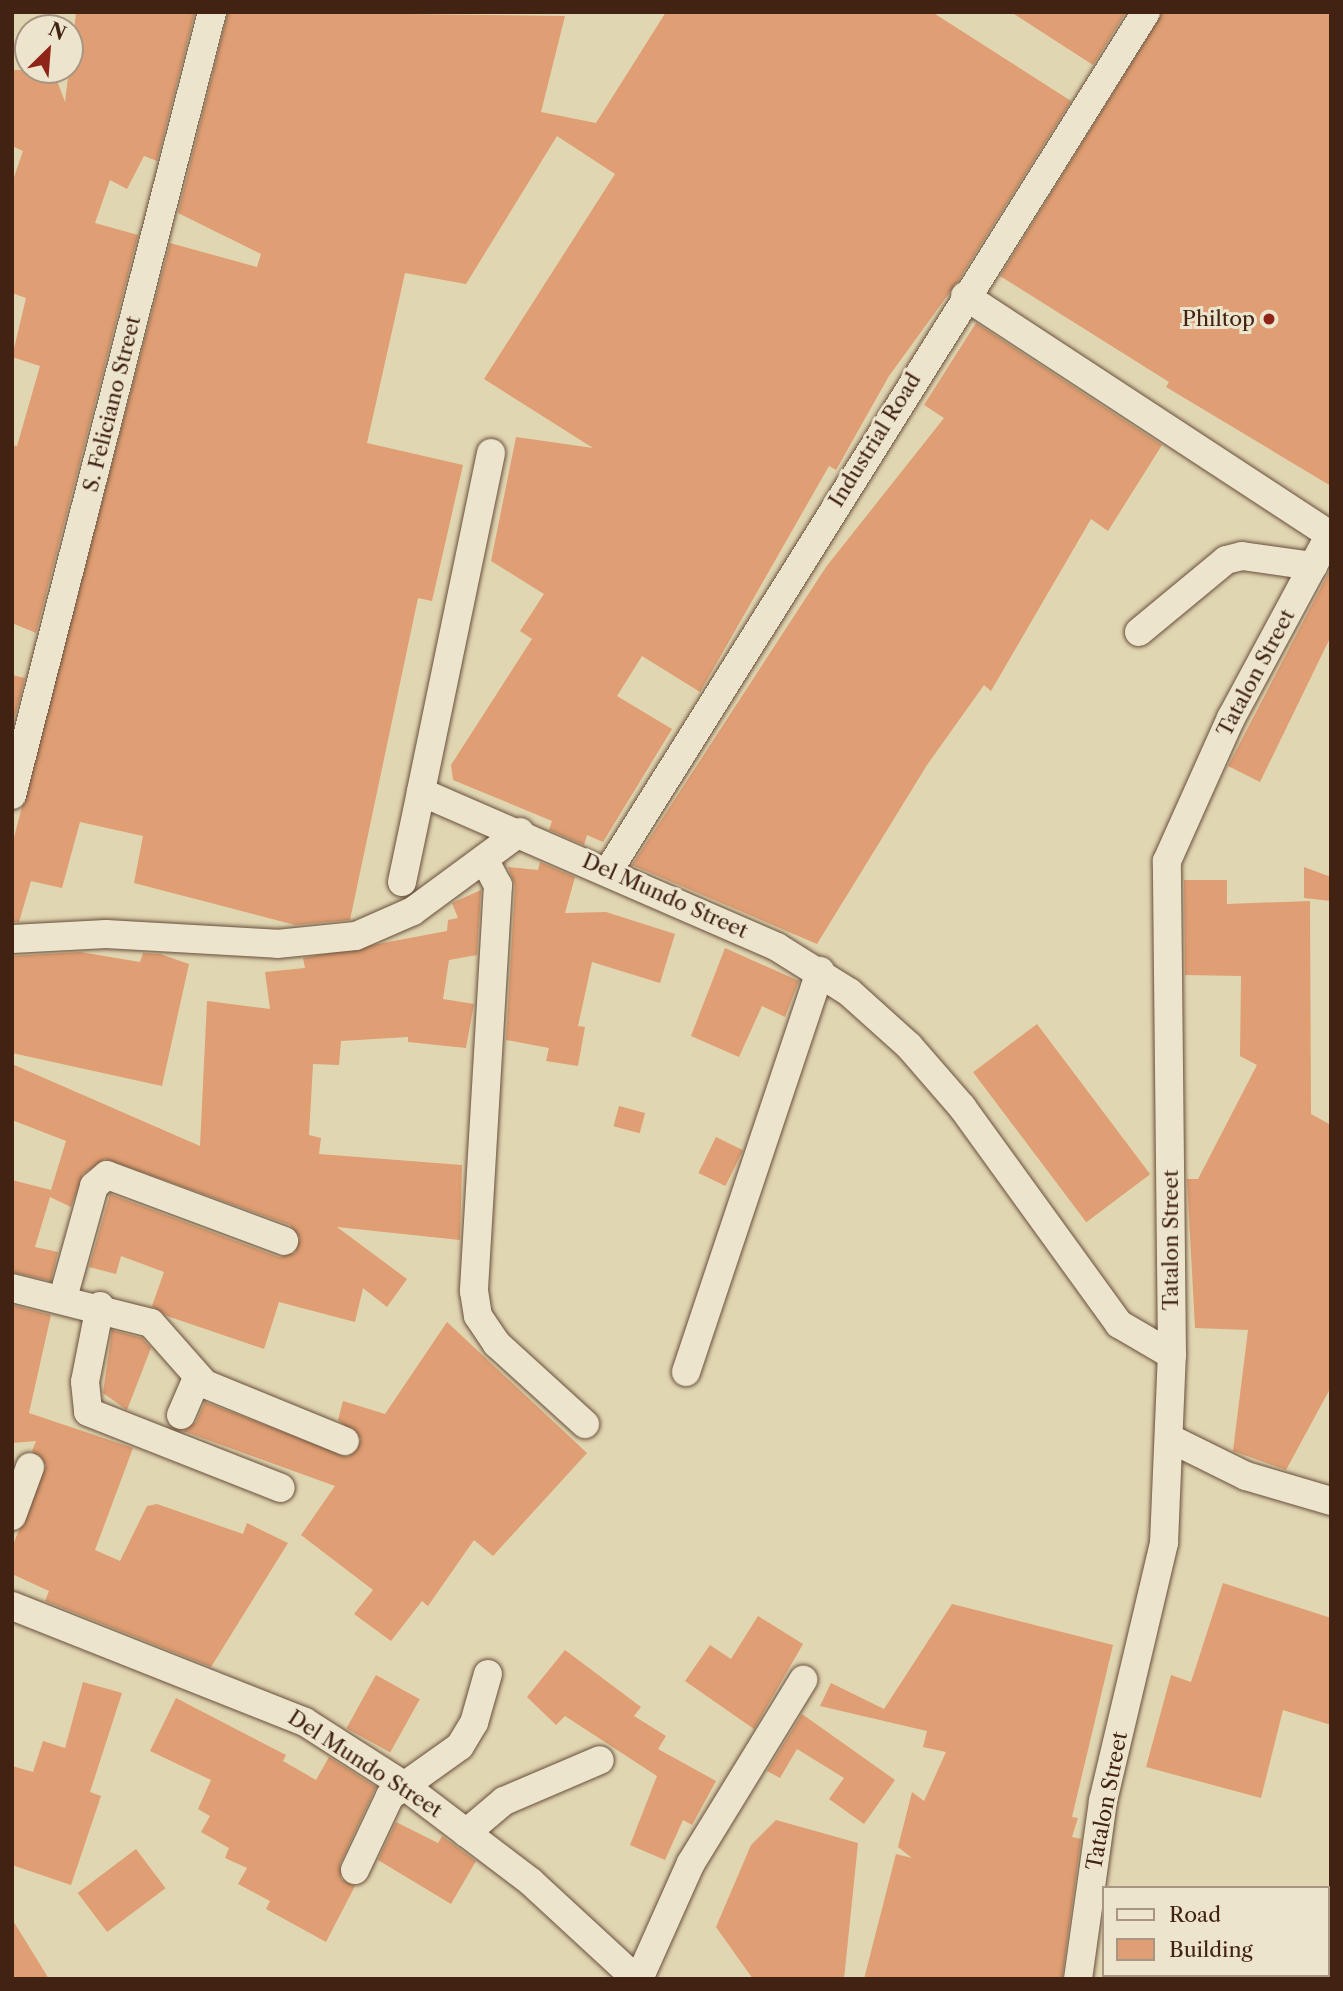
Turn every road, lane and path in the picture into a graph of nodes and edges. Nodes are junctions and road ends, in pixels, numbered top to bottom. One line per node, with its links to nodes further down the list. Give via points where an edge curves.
1 (212, 12): 9 (street, S. Feliciano Street)
2 (1146, 12): 3 (street, Industrial Road)
3 (965, 296): 5 (street); 12 (street, Industrial Road)
4 (491, 453): 8 (street)
5 (1330, 533): 6 (street, Tatalon Street)
6 (1313, 565): 7 (street, via 1242,556 1226,560); 20 (street, Tatalon Street, via 1178,826 1167,862)
7 (1139, 632)
8 (421, 792): 10 (street, Del Mundo Street); 13 (street)
9 (12, 795)
10 (520, 832): 11 (street); 12 (street, Del Mundo Street)
11 (484, 859): 14 (street, via 400,919 356,936 277,944 106,934); 24 (street, via 498,886 474,1291 478,1316 497,1344)
12 (609, 870): 15 (street, Del Mundo Street)
13 (402, 883)
14 (12, 939)
15 (820, 971): 20 (street, Del Mundo Street, via 882,1020 962,1107 1119,1324); 21 (street)
16 (284, 1241): 18 (street, via 107,1175 94,1186)
17 (12, 1288): 18 (street)
18 (62, 1298): 19 (street)
19 (100, 1306): 22 (street, via 151,1323); 28 (street, via 85,1382 88,1412)
20 (1172, 1355): 25 (street, Tatalon Street)
21 (686, 1372)
22 (197, 1378): 23 (street); 26 (street)
23 (181, 1415)
24 (584, 1424)
25 (1169, 1438): 29 (street, via 1246,1476); 39 (street, Tatalon Street, via 1162,1560 1108,1780)
26 (345, 1441)
27 (30, 1467): 30 (street)
28 (281, 1488)
29 (1331, 1502)
30 (12, 1516)
31 (12, 1606): 35 (street, Del Mundo Street, via 285,1712)
32 (488, 1675): 35 (street, via 460,1746)
33 (803, 1680): 38 (street, via 691,1863)
34 (600, 1760): 36 (street, via 504,1801)
35 (402, 1784): 36 (street, Del Mundo Street); 37 (street, via 390,1796)
36 (466, 1833): 38 (street, Del Mundo Street)
37 (355, 1870)
38 (637, 1979)
39 (1078, 1979)

